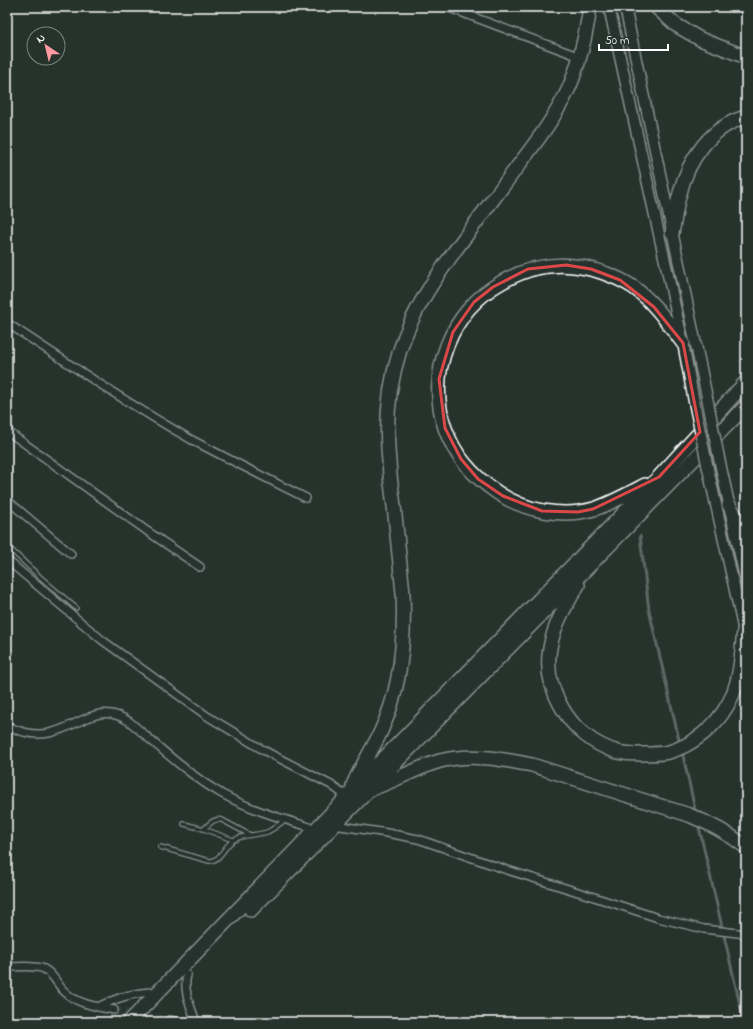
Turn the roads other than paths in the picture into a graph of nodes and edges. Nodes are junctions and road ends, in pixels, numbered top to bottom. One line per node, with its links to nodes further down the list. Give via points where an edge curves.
1 (447, 7): 6 (street)
2 (590, 7): 6 (highway)
3 (609, 7): 11 (main road)
4 (625, 7): 9 (main road)
5 (656, 7): 7 (highway, via 676,25 694,36)
6 (580, 57): 31 (highway, via 551,121 441,270 405,334 392,385 387,433 403,593 401,660 387,719)
7 (746, 57)
8 (746, 117): 9 (highway, via 723,127 697,153 680,193)
9 (672, 233): 18 (main road, bridge)
10 (7, 323): 16 (street, via 170,427)
11 (683, 343): 15 (highway, via 654,307 632,287 591,268 553,265 514,275 474,302 459,321 444,354 439,386 440,404 449,438 461,459 478,479 503,496 528,508 542,511 578,512 608,504); 27 (main road, bridge)
12 (746, 382): 15 (highway)
13 (746, 406): 23 (highway)
14 (7, 431): 24 (street)
15 (659, 477): 31 (highway)
16 (306, 498)
17 (7, 500): 21 (street)
18 (730, 505): 19 (highway); 25 (main road)
19 (746, 534)
20 (7, 546): 26 (lane)
21 (71, 554)
22 (7, 560): 31 (street, via 102,640 207,716)
23 (589, 566): 27 (highway, via 561,613 553,632 548,665 550,682 573,724 588,738 617,752 668,752 690,743 710,728 733,694); 30 (highway)
24 (200, 567)
25 (746, 582)
26 (76, 608)
27 (744, 630): 28 (main road)
28 (746, 645)
29 (7, 726): 32 (street, via 24,733 41,734 62,729 94,715 107,713 119,716 222,794)
30 (368, 790): 34 (highway); 39 (highway, via 418,769 461,758 486,758 532,764 703,821)
31 (348, 796): 36 (highway)
32 (286, 820): 36 (street); 37 (lane, via 267,832)
33 (184, 824): 35 (lane)
34 (334, 825): 41 (street, via 418,839 636,911 704,929); 43 (highway)
35 (204, 829): 37 (lane, via 219,819); 38 (lane)
36 (316, 829): 44 (highway)
37 (250, 835): 38 (lane)
38 (233, 840): 40 (lane, via 211,862)
39 (744, 846)
40 (160, 847)
41 (745, 934)
42 (7, 967): 45 (street, via 44,969 70,997)
43 (187, 975): 49 (highway); 51 (street, via 186,993)
44 (159, 991): 45 (street, via 125,996); 48 (highway)
45 (98, 1007): 46 (street)
46 (114, 1010)
47 (169, 1020): 50 (street)
48 (129, 1022)
49 (140, 1022)
50 (180, 1022)
51 (195, 1022)

